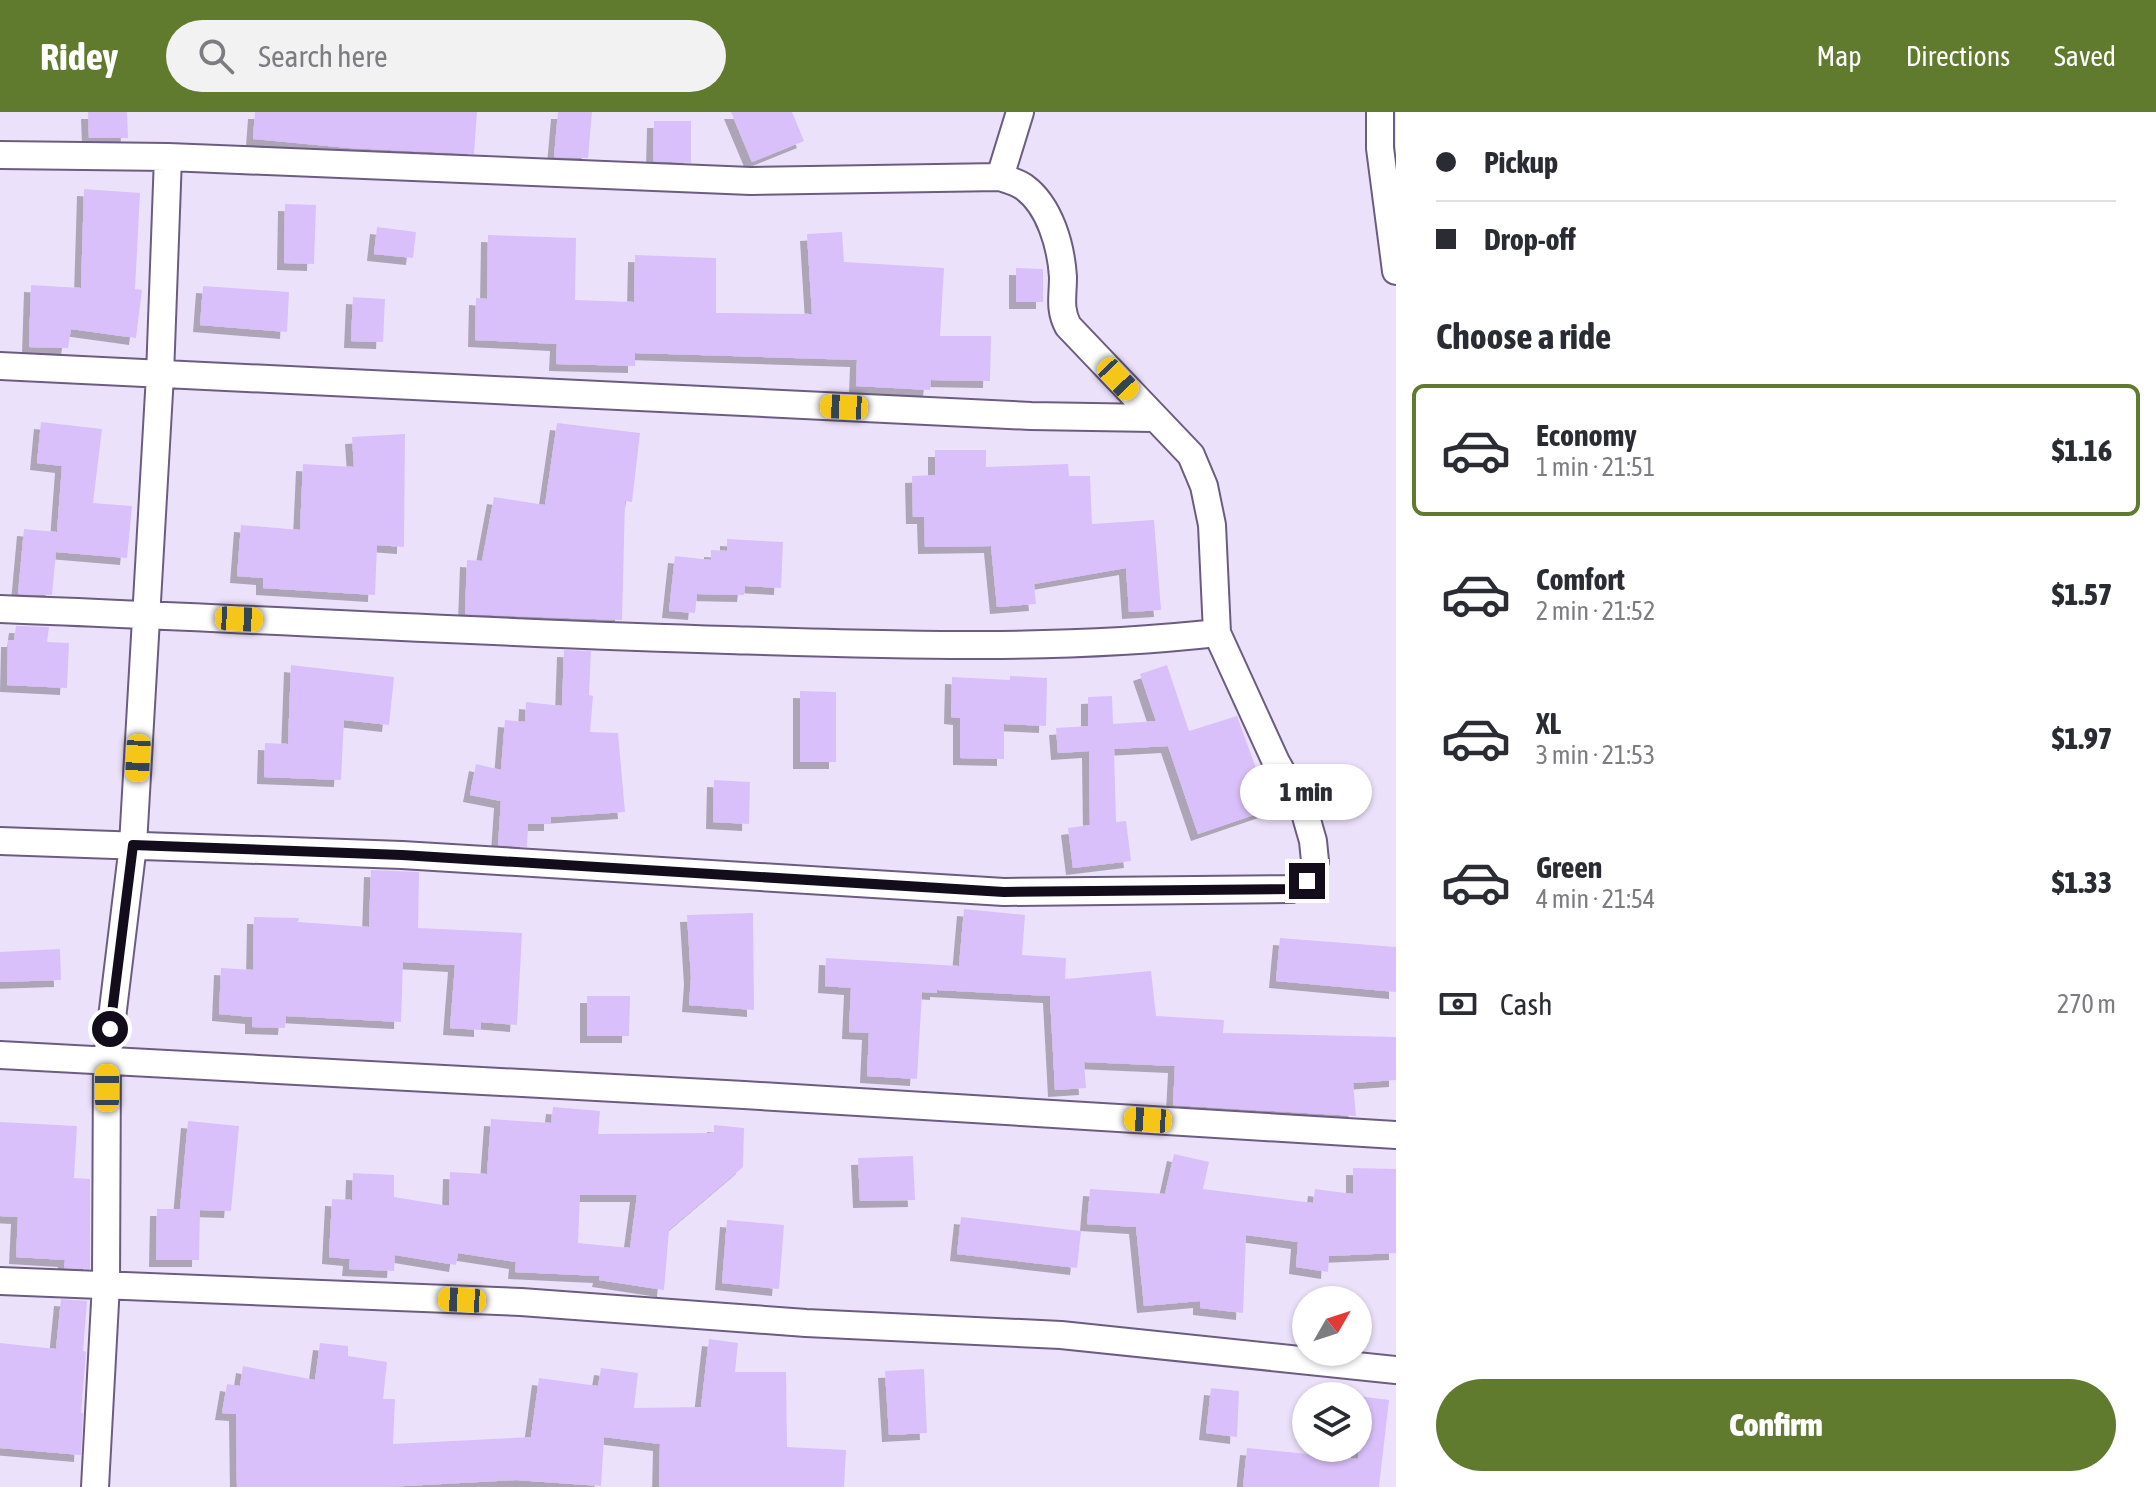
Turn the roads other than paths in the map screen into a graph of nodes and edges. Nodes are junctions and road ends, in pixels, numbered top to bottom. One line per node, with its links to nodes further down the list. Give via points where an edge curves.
1 (1020, 112): 5 (street)
2 (1380, 112): 6 (street)
3 (0, 155): 4 (street)
4 (168, 157): 5 (street, via 751,181); 8 (street)
5 (1000, 177): 9 (street, via 1021,184 1036,198 1058,242 1060,312 1068,326)
6 (1396, 271)
7 (0, 366): 8 (street)
8 (160, 375): 9 (street); 11 (street)
9 (1153, 418): 12 (street, via 1191,455 1204,486 1212,525)
10 (0, 609): 11 (street)
11 (147, 614): 12 (street, via 909,646 1145,641); 14 (street)
12 (1217, 633): 14 (street, via 1305,813 1315,861 1307,881 1291,889 1004,892 418,856)
13 (0, 841): 14 (street)
14 (133, 845): 16 (street)
15 (0, 1055): 16 (street)
16 (107, 1059): 17 (street); 19 (street)
17 (1396, 1135)
18 (0, 1281): 19 (street)
19 (106, 1284): 20 (street, via 521,1302 1061,1335); 21 (street)
20 (1396, 1370)
21 (95, 1487)

